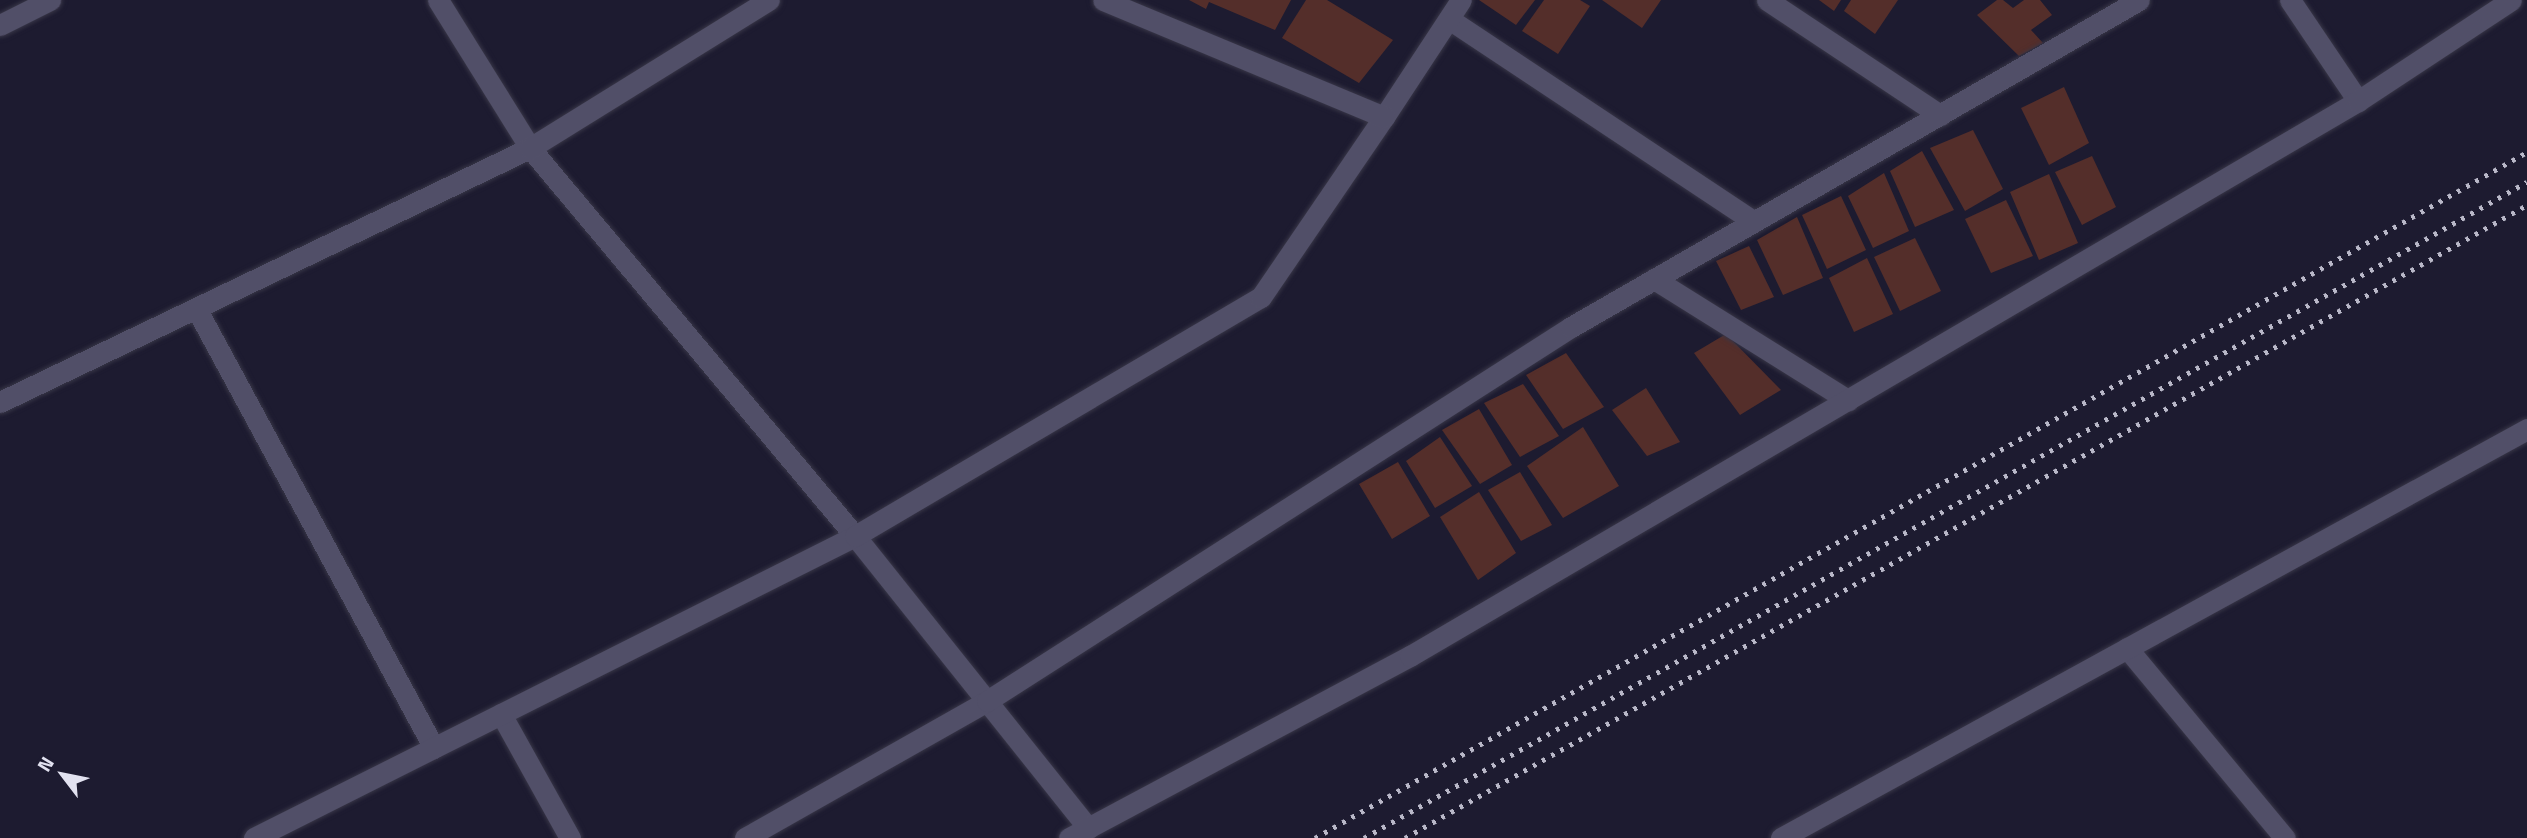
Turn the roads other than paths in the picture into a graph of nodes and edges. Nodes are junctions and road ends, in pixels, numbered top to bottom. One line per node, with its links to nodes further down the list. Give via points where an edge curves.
1 (50, 0): 12 (street)
2 (438, 0): 16 (street)
3 (769, 0): 16 (street)
4 (1103, 0): 10 (street)
5 (1461, 0): 11 (street)
6 (1767, 0): 14 (street)
7 (2139, 0): 14 (street)
8 (2290, 0): 13 (street)
9 (2511, 0): 13 (street)
10 (1150, 9): 15 (street)
11 (1449, 19): 15 (street); 17 (street)
12 (0, 25)
13 (2358, 101): 20 (street)
14 (1940, 115): 17 (street)
15 (1384, 117): 23 (street, via 1261,297)
16 (530, 148): 19 (street); 23 (street)
17 (1754, 222): 18 (street)
18 (1654, 279): 20 (street); 25 (street, via 1571,327)
19 (195, 308): 21 (street); 27 (street)
20 (1848, 400): 28 (street, via 1410,656)
21 (0, 402)
22 (2527, 429): 24 (street)
23 (855, 536): 25 (street); 26 (street)
24 (2127, 648): 32 (street); 33 (street)
25 (987, 701): 28 (street); 31 (street)
26 (501, 714): 27 (street); 30 (street)
27 (433, 748): 29 (street)
28 (1079, 833)
29 (254, 838)
30 (570, 838)
31 (745, 838)
32 (1781, 838)
33 (2284, 838)

